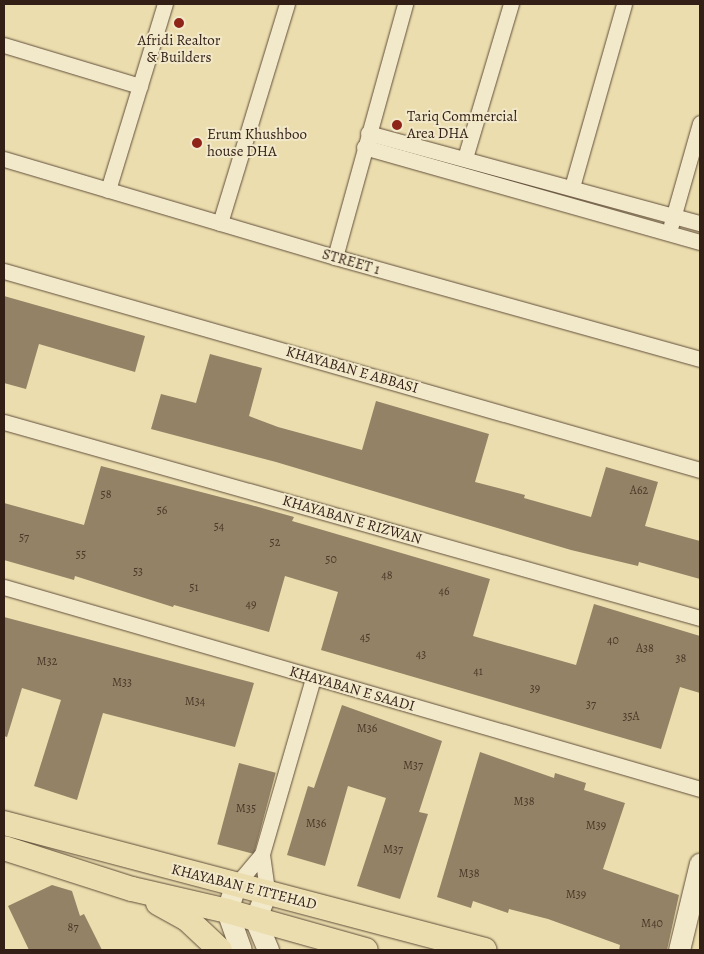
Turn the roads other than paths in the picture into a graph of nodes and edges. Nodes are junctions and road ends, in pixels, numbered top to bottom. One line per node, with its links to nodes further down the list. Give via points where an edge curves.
1 (165, 4): 7 (street)
2 (287, 4): 15 (street)
3 (405, 4): 9 (street)
4 (511, 4): 10 (street)
5 (624, 4): 12 (street)
6 (4, 45): 7 (street)
7 (140, 86): 13 (street)
8 (700, 123): 14 (street)
9 (366, 140): 10 (street); 17 (street); 19 (street)
10 (464, 158): 12 (street)
11 (4, 159): 13 (street, STREET 1)
12 (572, 187): 14 (street)
13 (108, 190): 15 (street, STREET 1)
14 (674, 215): 16 (street); 17 (street)
15 (220, 223): 19 (street, STREET 1)
16 (700, 223)
17 (669, 233): 18 (street)
18 (700, 242)
19 (335, 258): 21 (street, STREET 1)
20 (4, 271): 23 (street, KHAYABAN E ABBASI)
21 (700, 360)
22 (4, 422): 25 (street, KHAYABAN E RIZWAN)
23 (700, 470)
24 (4, 587): 26 (street, KHAYABAN E SAADI)
25 (700, 618)
26 (313, 678): 27 (street, KHAYABAN E SAADI); 30 (street)
27 (700, 788)
28 (4, 823): 32 (main road, KHAYABAN E ITTEHAD)
29 (4, 848): 33 (main road, KHAYABAN E ITTEHAD)
30 (262, 854): 32 (street); 34 (street)
31 (700, 863): 42 (main road)
32 (235, 886): 34 (main road, KHAYABAN E ITTEHAD); 35 (main road)
33 (132, 889): 35 (main road, KHAYABAN E ITTEHAD); 37 (main road, via 187,919)
34 (267, 890): 36 (main road); 41 (main road, KHAYABAN E ITTEHAD)
35 (227, 911): 36 (main road, KHAYABAN E ITTEHAD); 38 (main road)
36 (255, 919): 39 (main road); 40 (main road, KHAYABAN E ITTEHAD)
37 (217, 948)
38 (241, 950)
39 (268, 950)
40 (366, 950)
41 (484, 950)
42 (679, 950)

